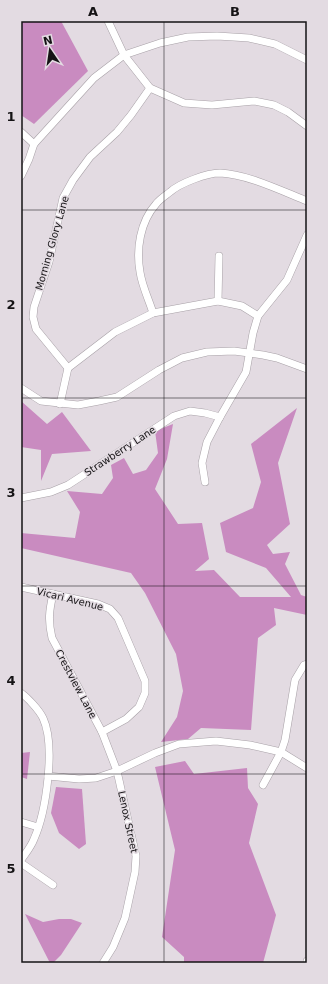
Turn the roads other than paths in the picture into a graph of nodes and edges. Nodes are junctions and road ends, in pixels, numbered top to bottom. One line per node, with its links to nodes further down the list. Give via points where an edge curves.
1 (108, 21): 2 (street)
2 (124, 55): 3 (street, via 181,38 217,36 248,38 275,44); 4 (street); 7 (street, via 94,78)
3 (307, 60)
4 (150, 88): 5 (street, via 184,103 212,105 254,101 274,105); 16 (street, Morning Glory Lane, via 117,132 90,157 63,198 49,262 33,317 36,329)
5 (307, 126)
6 (21, 132): 7 (street)
7 (34, 144): 8 (street)
8 (21, 176)
9 (307, 201): 13 (street, via 250,180 219,173 177,186 157,203 146,218 140,238 140,273)
10 (307, 235): 14 (street, via 287,280)
11 (219, 256): 12 (street)
12 (218, 301): 13 (street); 14 (street, via 242,306)
13 (153, 313): 16 (street, via 115,332)
14 (258, 316): 15 (street)
15 (250, 353): 17 (street, via 277,358); 19 (street, via 207,352 182,358 117,397 78,405); 20 (street, via 246,372)
16 (68, 368): 19 (street)
17 (307, 369)
18 (21, 388): 19 (street, via 41,401)
19 (60, 404)
20 (220, 417): 21 (street, via 207,442 202,463); 22 (street, Strawberry Lane, via 190,411 174,416 68,485 51,492)
21 (205, 482)
22 (21, 498)
23 (21, 587): 24 (street, Vicari Avenue)
24 (53, 594): 27 (street, Crestview Lane, via 48,624 52,638); 27 (street, Vicari Avenue, via 110,609 118,618 145,681 145,693 139,707 126,719)
25 (307, 664): 28 (street, via 295,680)
26 (21, 693): 31 (street, via 43,718 49,745)
27 (102, 732): 30 (street, Crestview Lane)
28 (281, 752): 29 (street); 30 (street, via 216,741 179,744); 32 (street)
29 (307, 768)
30 (117, 771): 31 (street, via 96,778); 37 (street, Lenox Street, via 136,856 135,872 125,918)
31 (48, 776): 34 (street)
32 (263, 785)
33 (21, 822): 34 (street)
34 (38, 828): 35 (street)
35 (21, 862): 36 (street)
36 (53, 885)
37 (103, 963)

